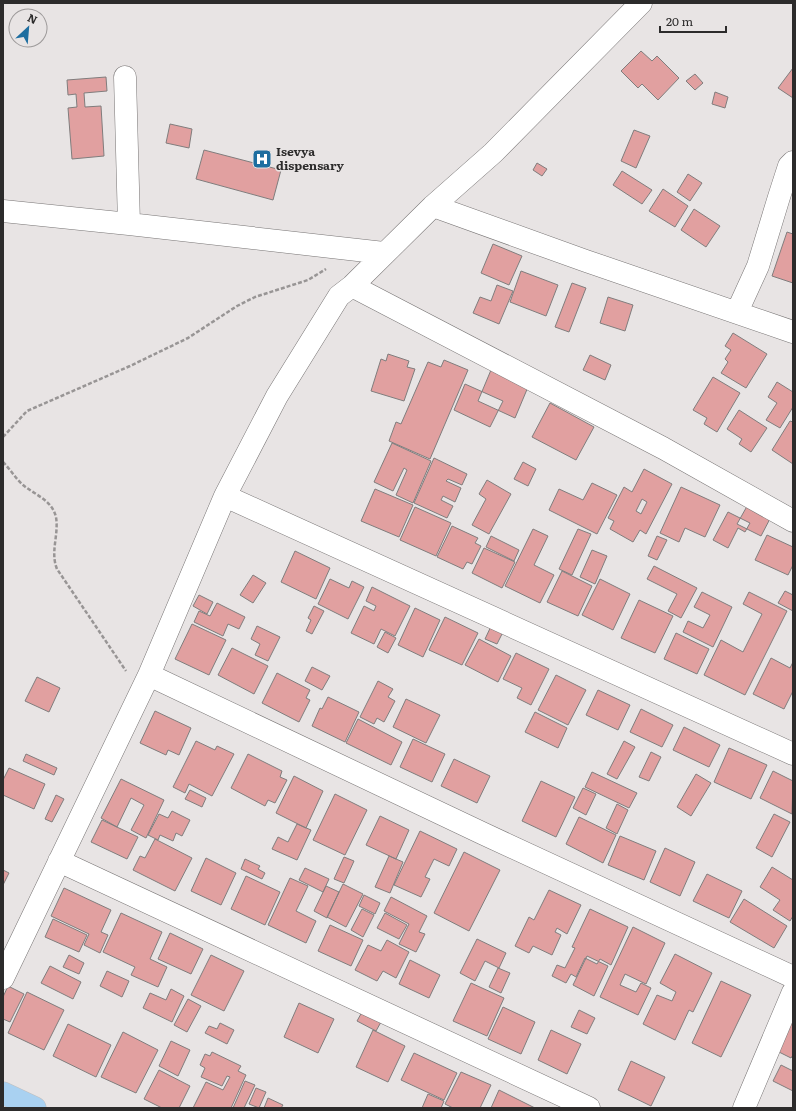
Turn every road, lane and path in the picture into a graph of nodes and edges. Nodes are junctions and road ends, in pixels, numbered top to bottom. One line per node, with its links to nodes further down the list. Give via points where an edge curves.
1 (640, 3): 4 (street, via 493,153)
2 (125, 77): 6 (street)
3 (793, 162): 10 (street, via 789,166 758,266)
4 (433, 206): 8 (street); 10 (street)
5 (3, 211): 6 (street)
6 (129, 224): 7 (street)
7 (346, 249): 8 (street); 12 (path, via 325,270 308,280 255,297 188,338 27,411)
8 (384, 254): 9 (street)
9 (352, 286): 14 (street, via 339,296 277,396); 15 (street, via 663,448)
10 (737, 312): 11 (street)
11 (793, 332)
12 (3, 437)
13 (3, 462): 16 (path, via 23,485 52,507 57,527 54,556 57,569)
14 (225, 496): 16 (street); 17 (street)
15 (793, 521)
16 (145, 683): 18 (street); 19 (street, via 484,834)
17 (793, 754)
18 (59, 861): 20 (street); 24 (street)
19 (793, 977)
20 (3, 978)
21 (793, 992): 25 (street)
22 (3, 1093): 23 (highway)
23 (35, 1108)
24 (589, 1108)
25 (744, 1108)

